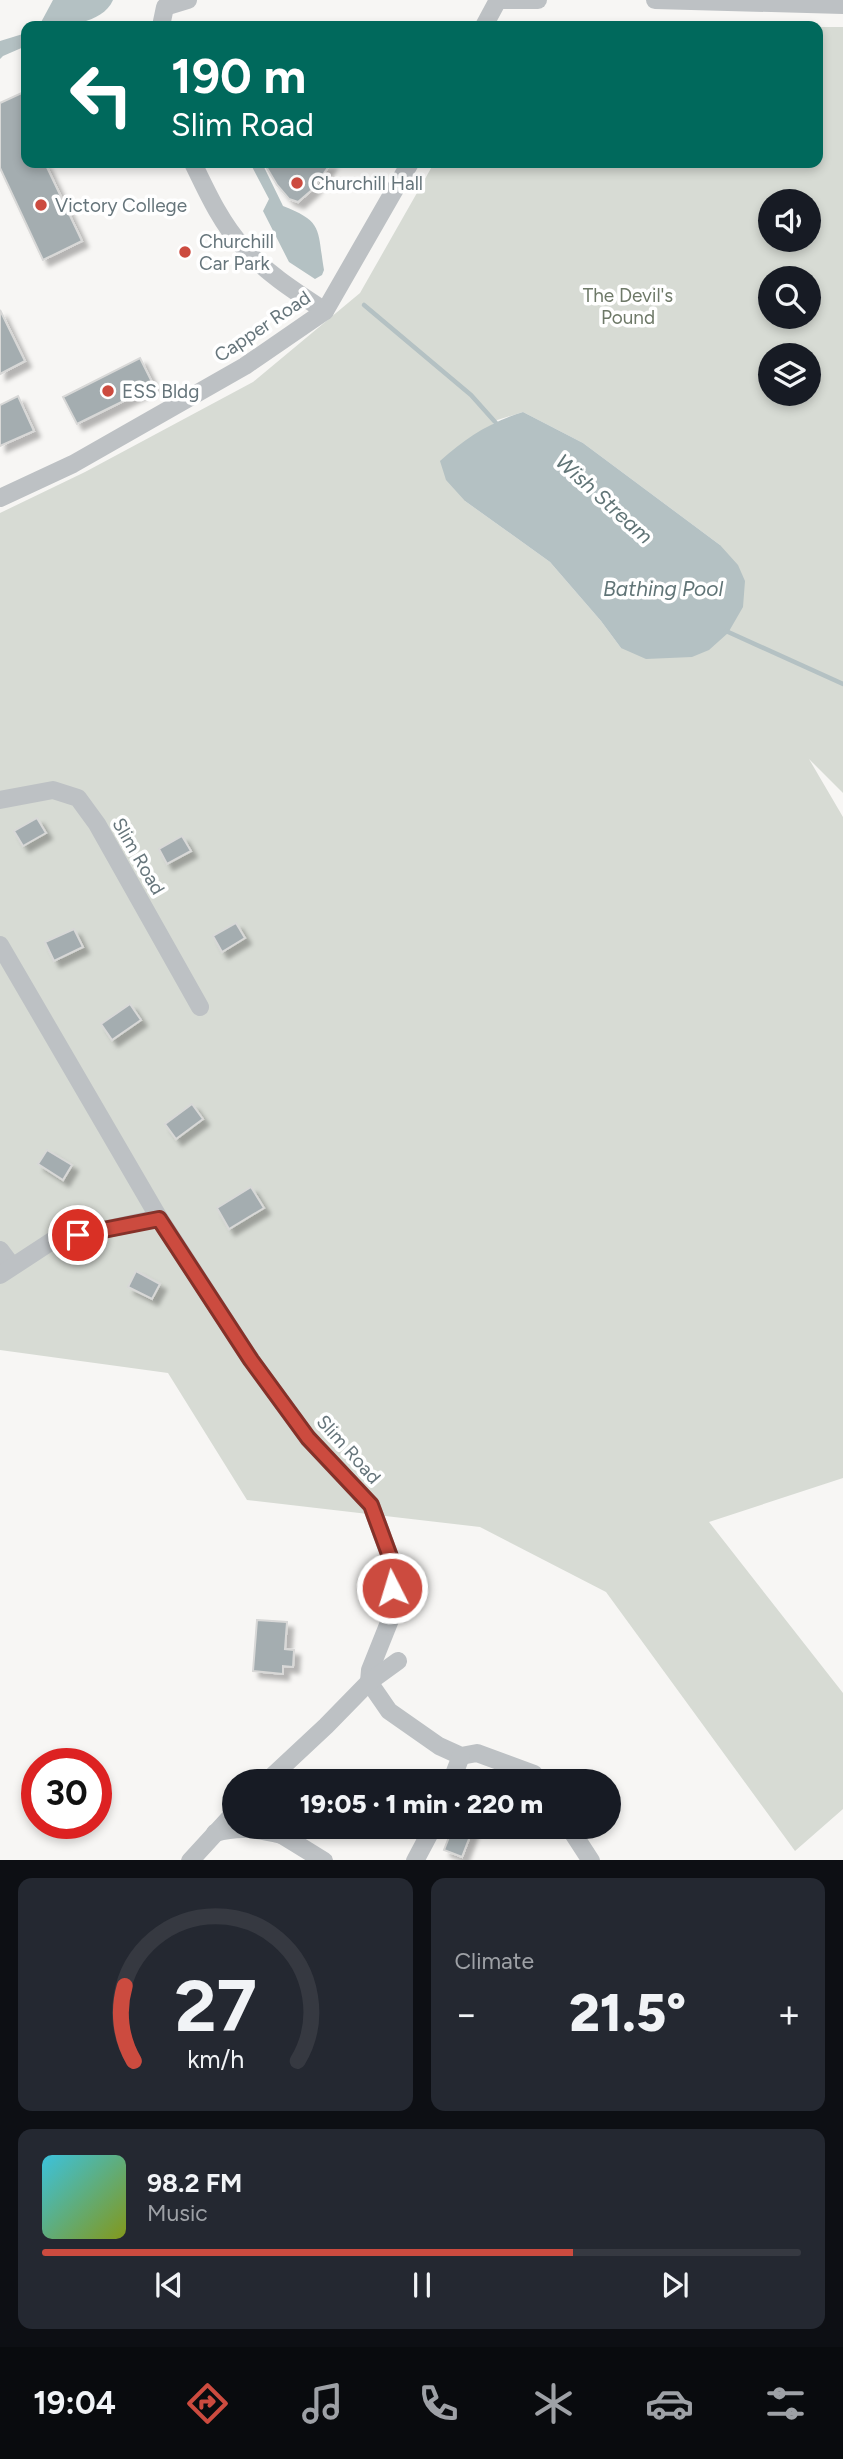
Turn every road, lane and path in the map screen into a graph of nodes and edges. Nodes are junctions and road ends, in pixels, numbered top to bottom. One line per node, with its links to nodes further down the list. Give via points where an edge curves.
1 (188, 0): 6 (street, via 165,8)
2 (498, 0): 3 (street); 7 (street)
3 (538, 0)
4 (654, 0): 5 (street)
5 (843, 5)
6 (162, 21)
7 (487, 21)
8 (196, 168): 10 (street, via 242,246)
9 (407, 168): 10 (street, Capper Road)
10 (325, 311): 11 (street, Capper Road, via 235,372 73,464)
11 (0, 498)
12 (0, 800): 14 (street, Slim Road, via 52,790 78,798)
13 (0, 945): 15 (street, Slim Road)
14 (200, 1007)
15 (159, 1219): 17 (street, via 52,1241); 19 (street, Slim Road, via 308,1438 371,1505 392,1562 392,1615)
16 (0, 1250): 17 (street)
17 (6, 1270)
18 (398, 1661): 19 (street)
19 (369, 1682): 20 (street, via 389,1711); 21 (street, Slim Road)
20 (461, 1756): 22 (street); 23 (street, via 477,1753)
21 (280, 1769)
22 (456, 1769)
23 (520, 1769)
24 (222, 1826): 26 (street)
25 (222, 1831): 26 (street)
26 (215, 1833): 30 (street)
27 (293, 1839): 31 (street)
28 (426, 1839): 32 (street)
29 (577, 1839): 33 (street)
30 (190, 1860)
31 (324, 1860)
32 (415, 1860)
33 (591, 1860)

